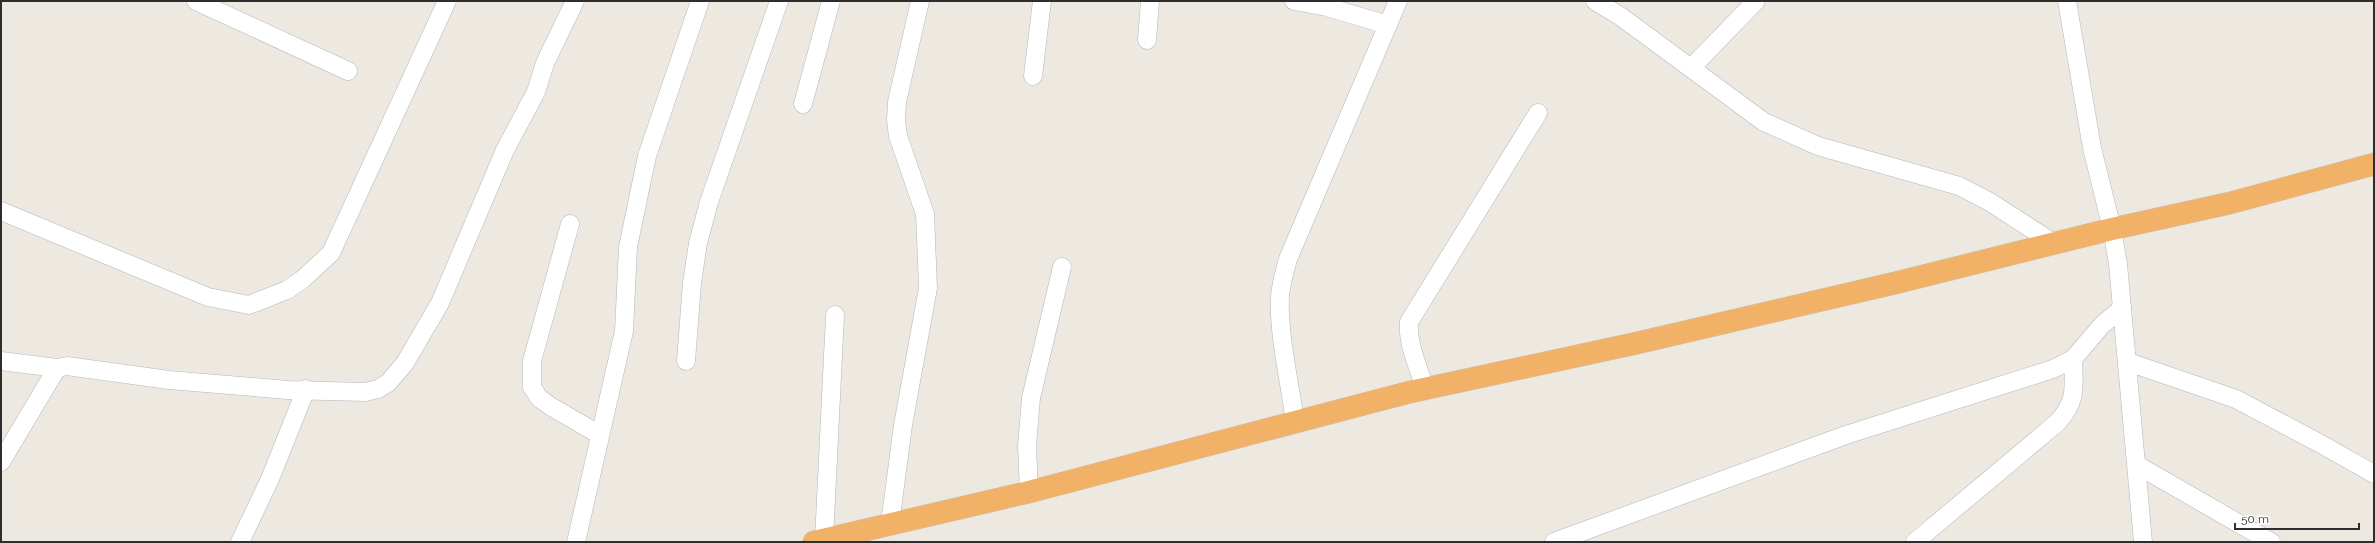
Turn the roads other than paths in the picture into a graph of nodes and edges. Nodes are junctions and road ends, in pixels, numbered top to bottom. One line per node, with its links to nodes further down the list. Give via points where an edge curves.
1 (196, 1): 18 (street)
2 (447, 1): 23 (street, via 331,253 287,290 249,305 208,297)
3 (575, 1): 36 (street, via 545,63 536,92 505,150 440,303 405,364 388,384 378,389 365,392)
4 (700, 1): 38 (street, via 647,156 628,247 624,331)
5 (779, 1): 32 (street, via 709,202 698,243)
6 (831, 1): 20 (street)
7 (920, 1): 43 (street, via 897,102 896,120 898,136 925,214 928,288 903,425)
8 (1042, 1): 19 (street)
9 (1150, 1): 16 (street)
10 (1294, 1): 15 (street, via 1327,7)
11 (1398, 1): 15 (street)
12 (1595, 1): 17 (street, via 1620,16)
13 (1756, 1): 17 (street)
14 (2068, 1): 25 (street, via 2092,148)
15 (1388, 25): 37 (street, via 1283,276 1280,315)
16 (1147, 40)
17 (1691, 68): 26 (street, via 1764,122 1818,146 1959,186 1990,202)
18 (348, 71)
19 (1033, 76)
20 (803, 104)
21 (1538, 113): 35 (street, via 1409,322 1410,342)
22 (2374, 164): 25 (highway, via 2230,204)
23 (1, 211)
24 (570, 224): 38 (street, via 532,361 532,387 539,398 550,406)
25 (2112, 229): 26 (highway); 28 (street)
26 (2055, 244): 35 (highway, via 1637,343)
27 (1062, 267): 42 (street, via 1031,398 1027,446)
28 (2122, 308): 30 (street, via 2102,325); 33 (street)
29 (835, 315): 44 (street)
30 (2073, 359): 47 (street, via 2053,369 1846,435); 48 (street, via 2074,393 2069,408 2058,422)
31 (1, 361): 34 (street)
32 (686, 361)
33 (2128, 362): 40 (street); 41 (street, via 2236,399)
34 (57, 368): 36 (street, via 67,366 169,380); 39 (street)
35 (1425, 389): 37 (highway)
36 (306, 390): 45 (street, via 270,479)
37 (1295, 422): 42 (highway)
38 (600, 434): 46 (street)
39 (1, 462)
40 (2136, 466): 49 (street); 50 (street)
41 (2374, 474)
42 (1029, 492): 43 (highway)
43 (890, 524): 44 (highway)
44 (819, 541)
45 (240, 542)
46 (576, 542)
47 (1554, 542)
48 (1915, 542)
49 (2144, 542)
50 (2271, 542)

